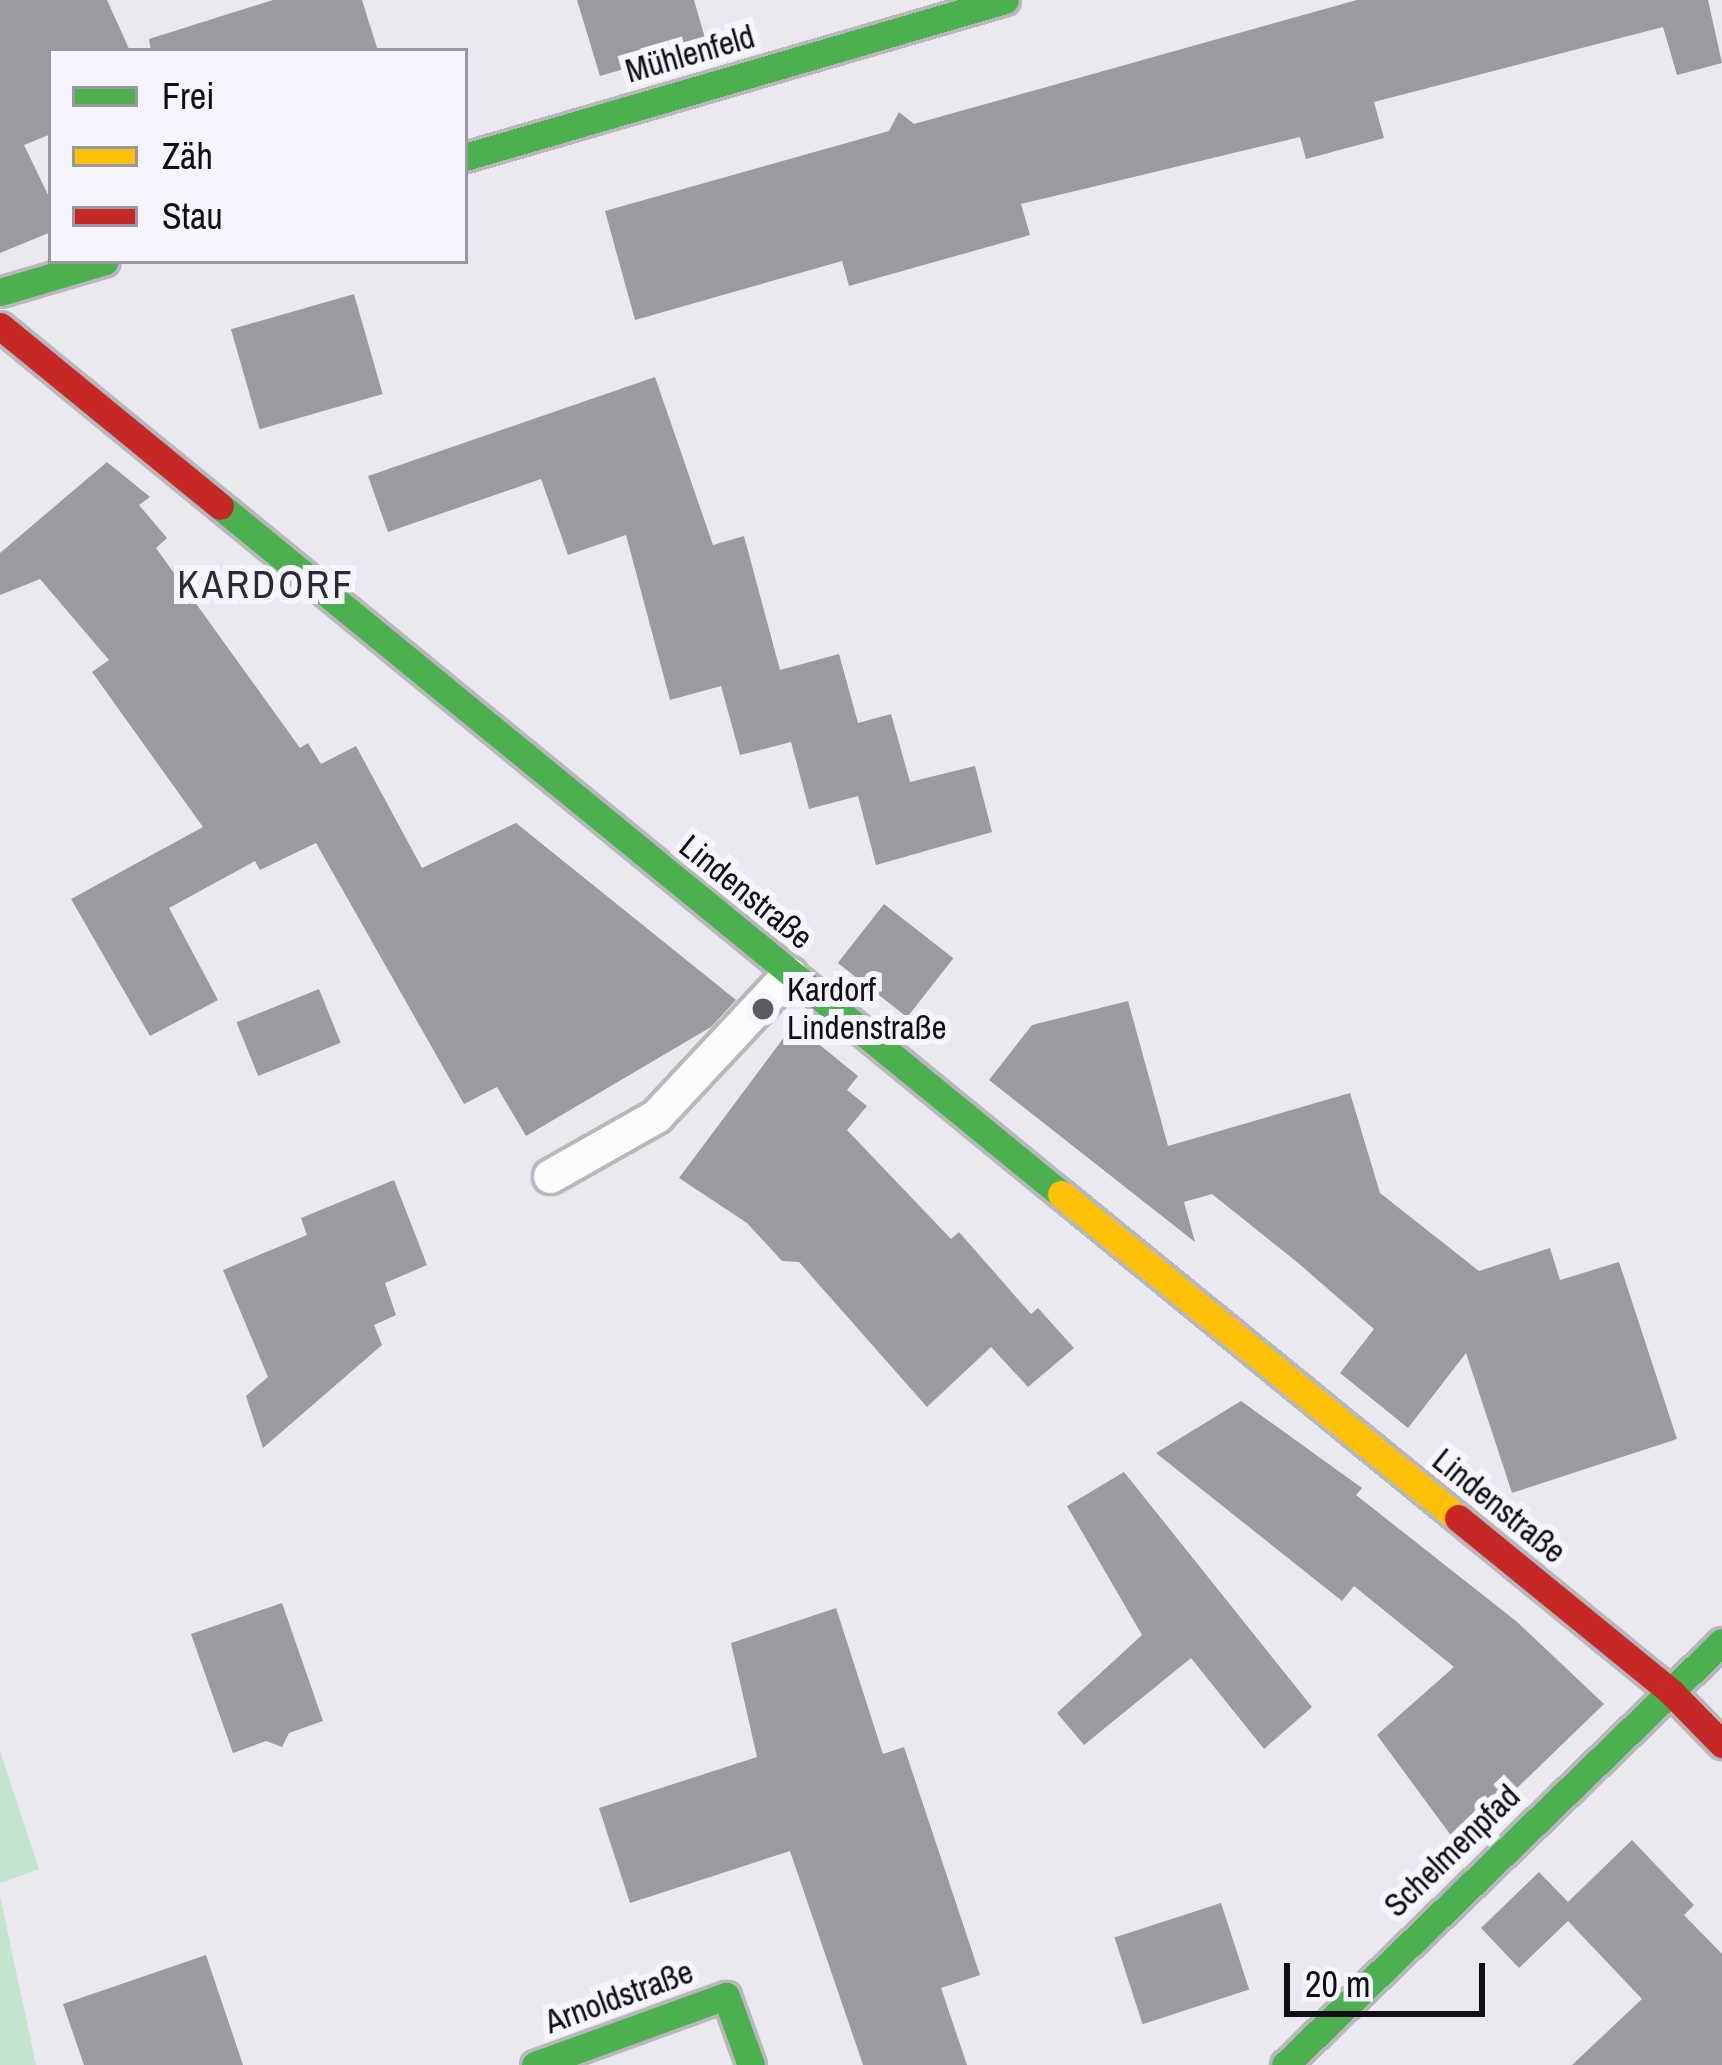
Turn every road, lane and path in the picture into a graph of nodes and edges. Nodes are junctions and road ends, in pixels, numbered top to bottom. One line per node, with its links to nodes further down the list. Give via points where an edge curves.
1 (1005, 0): 2 (street, Mühlenfeld)
2 (468, 156)
3 (95, 264): 4 (street)
4 (0, 292)
5 (0, 326): 6 (street, Lindenstraße)
6 (788, 974): 7 (lane, via 656,1116); 9 (street, Lindenstraße)
7 (550, 1176)
8 (1722, 1642): 9 (street, Schelmenpfad)
9 (1671, 1692): 10 (street, Lindenstraße); 13 (street, Schelmenpfad)
10 (1722, 1744)
11 (535, 2065): 12 (street, Arnoldstraße, via 726,1996)
12 (751, 2065)
13 (1285, 2065)

